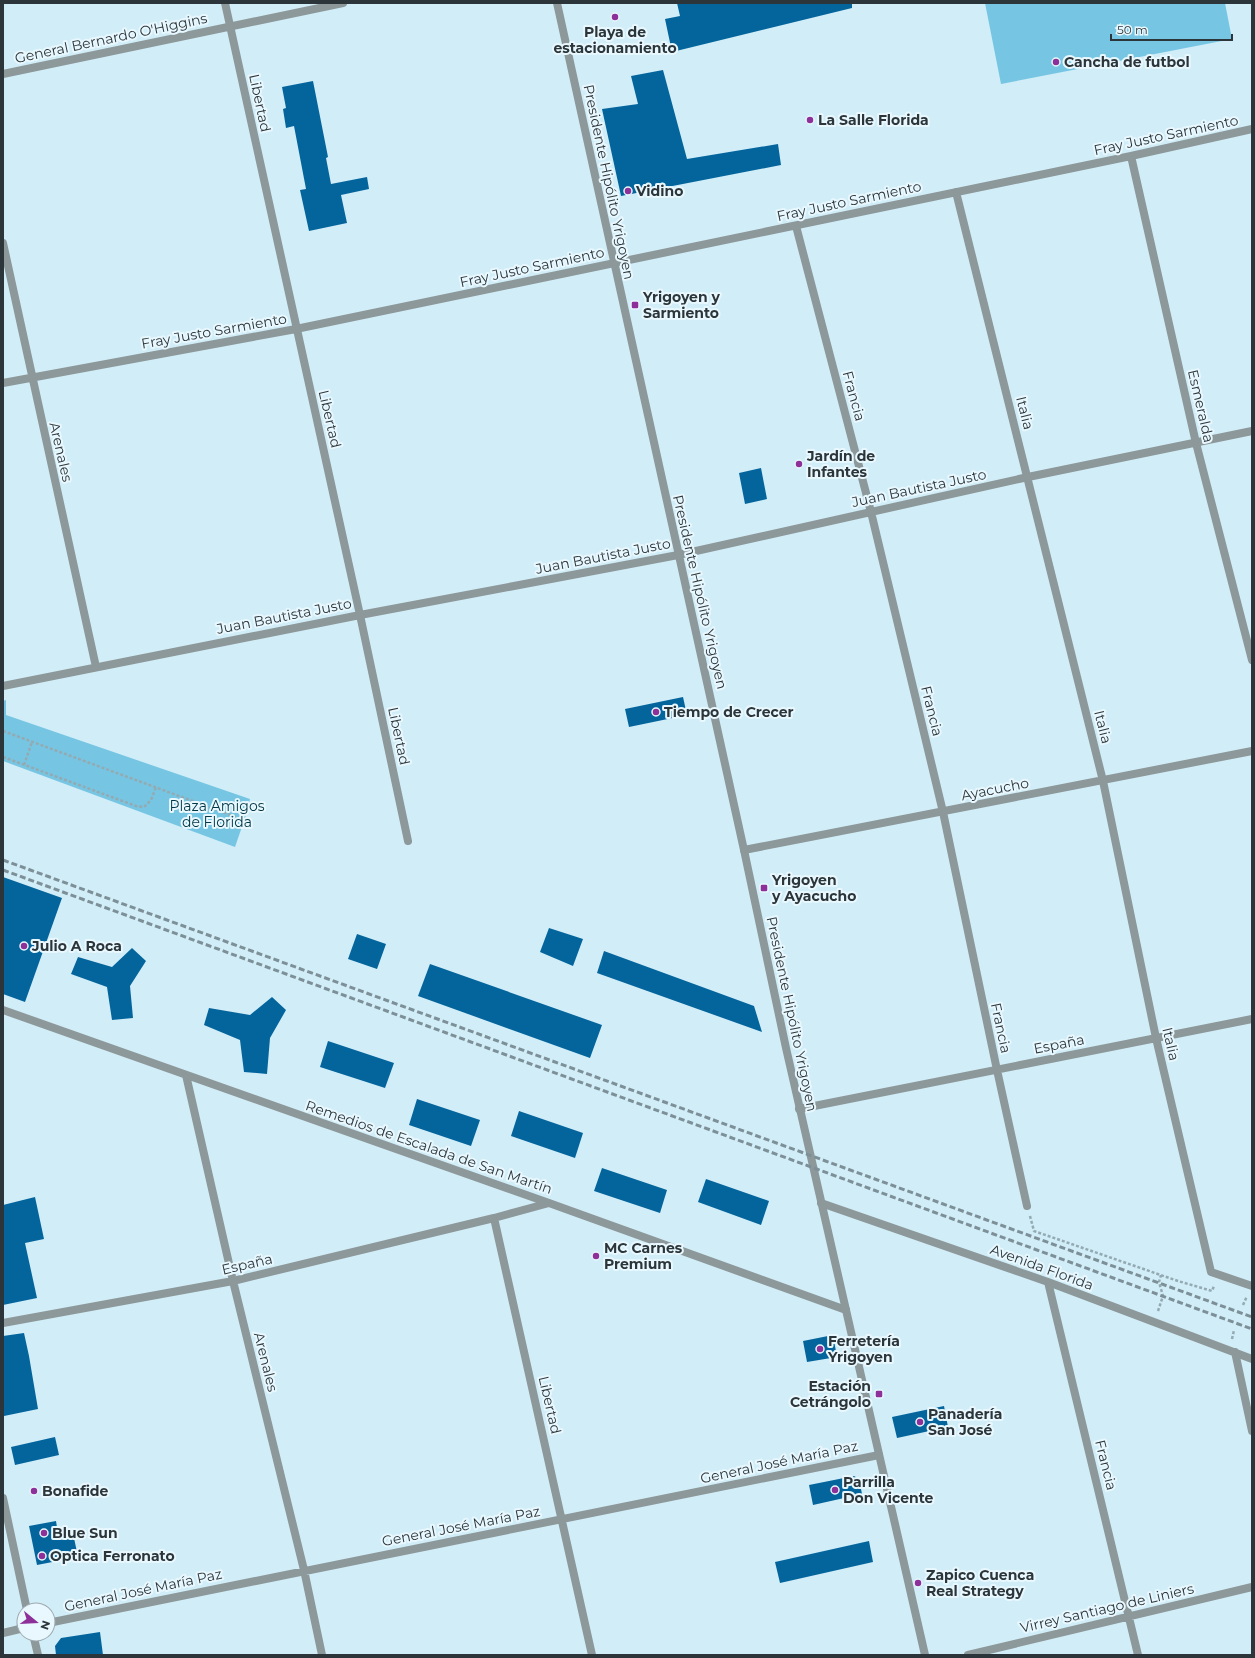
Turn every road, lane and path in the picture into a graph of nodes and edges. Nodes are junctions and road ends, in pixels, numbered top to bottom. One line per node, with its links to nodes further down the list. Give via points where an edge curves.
1 (225, 3): 4 (street, Libertad)
2 (343, 3): 4 (street, General Bernardo O'Higgins)
3 (557, 3): 11 (street, Presidente Hipólito Yrigoyen)
4 (230, 27): 5 (street, General Bernardo O'Higgins); 12 (street, Libertad)
5 (3, 74)
6 (1252, 129): 7 (street, Fray Justo Sarmiento)
7 (1131, 156): 8 (street, Fray Justo Sarmiento); 16 (street, Esmeralda)
8 (956, 192): 9 (street, Fray Justo Sarmiento); 17 (street, Italia)
9 (796, 226): 11 (street, Fray Justo Sarmiento); 18 (street, Francia)
10 (3, 243): 13 (street, Arenales)
11 (614, 263): 12 (street, Fray Justo Sarmiento); 19 (street, Presidente Hipólito Yrigoyen)
12 (296, 329): 13 (street, Fray Justo Sarmiento); 20 (street, Libertad)
13 (31, 377): 14 (street, Fray Justo Sarmiento); 22 (street, Arenales)
14 (3, 383)
15 (1252, 431): 16 (street, Juan Bautista Justo)
16 (1196, 443): 17 (street, Juan Bautista Justo); 21 (street, Esmeralda)
17 (1028, 477): 18 (street, Juan Bautista Justo); 29 (street, Italia)
18 (871, 512): 19 (street, Juan Bautista Justo); 31 (street, Francia)
19 (678, 555): 20 (street, Juan Bautista Justo); 34 (street, Presidente Hipólito Yrigoyen)
20 (360, 615): 22 (street, Juan Bautista Justo); 33 (street, Libertad)
21 (1252, 660)
22 (96, 667): 23 (street, Juan Bautista Justo)
23 (3, 686)
24 (3, 731): 25 (path)
25 (32, 742): 28 (path); 30 (path)
26 (1252, 751): 29 (street, Ayacucho)
27 (3, 757): 28 (path)
28 (24, 765): 30 (path, via 136,806 144,807 151,800)
29 (1103, 781): 31 (street, Ayacucho); 37 (street, Italia)
30 (156, 787): 32 (path)
31 (943, 812): 34 (street, Ayacucho); 38 (street, Francia)
32 (236, 816)
33 (408, 841)
34 (744, 850): 40 (street, Presidente Hipólito Yrigoyen)
35 (3, 1010): 39 (street, Remedios de Escalada de San Martín)
36 (1252, 1019): 37 (street, España)
37 (1156, 1038): 38 (street, España); 49 (street, Italia, via 1211,1272)
38 (997, 1070): 40 (street, España); 43 (street, Francia)
39 (186, 1075): 41 (street, Remedios de Escalada de San Martín); 46 (street, Arenales)
40 (800, 1109): 42 (street, Presidente Hipólito Yrigoyen)
41 (550, 1203): 44 (street); 50 (street, Remedios de Escalada de San Martín)
42 (821, 1203): 47 (street, Avenida Florida); 50 (street, Presidente Hipólito Yrigoyen)
43 (1027, 1206): 45 (path, via 1034,1231)
44 (494, 1218): 46 (street, España); 58 (street, Libertad)
45 (1161, 1275): 48 (path, via 1212,1291); 52 (path, via 1158,1282 1163,1296)
46 (233, 1282): 51 (street, España); 59 (street, Arenales)
47 (1048, 1282): 52 (street, Avenida Florida); 62 (street, Francia)
48 (1214, 1285)
49 (1252, 1286)
50 (846, 1310): 56 (street, Presidente Hipólito Yrigoyen)
51 (3, 1323)
52 (1153, 1323): 53 (street, Avenida Florida)
53 (1236, 1352): 54 (street, Avenida Florida); 55 (street)
54 (1252, 1359)
55 (1252, 1431)
56 (879, 1455): 58 (street, General José María Paz); 70 (street, Presidente Hipólito Yrigoyen)
57 (3, 1498): 61 (street)
58 (562, 1519): 59 (street, General José María Paz); 69 (street, Libertad)
59 (304, 1570): 63 (street, General José María Paz); 68 (street, Arenales)
60 (1252, 1587): 62 (street, Virrey Santiago de Liniers)
61 (25, 1602)
62 (1129, 1616): 71 (street, Virrey Santiago de Liniers); 72 (street, Francia)
63 (56, 1621)
64 (16, 1630): 65 (street)
65 (3, 1633)
66 (35, 1642): 67 (street)
67 (38, 1655)
68 (322, 1655)
69 (592, 1655)
70 (926, 1655)
71 (968, 1655)
72 (1138, 1655)

